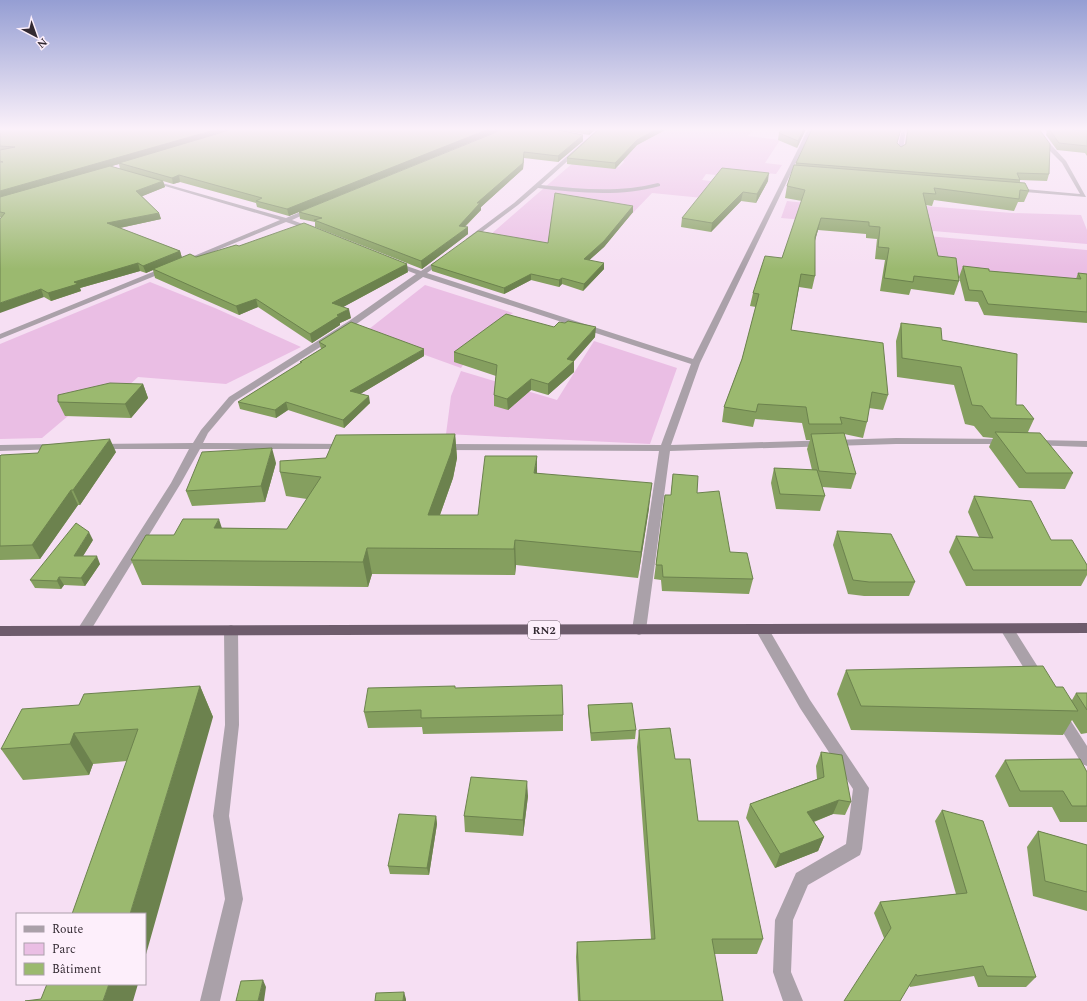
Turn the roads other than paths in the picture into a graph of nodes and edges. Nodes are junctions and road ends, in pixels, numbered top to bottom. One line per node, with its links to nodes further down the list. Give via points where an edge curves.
1 (547, 176): 6 (street)
2 (790, 176): 17 (street)
3 (1072, 176): 8 (street)
4 (141, 178): 10 (street)
5 (658, 185): 6 (street, via 644,190 622,192)
6 (536, 186): 12 (street)
7 (1007, 190): 8 (street)
8 (1086, 198)
9 (315, 208): 10 (street)
10 (287, 220): 11 (street); 16 (street)
11 (317, 231)
12 (460, 246)
13 (447, 256): 15 (street)
14 (388, 261): 15 (street)
15 (422, 274): 17 (street); 20 (street, via 352,323 232,399 204,432)
16 (0, 337)
17 (696, 363): 25 (street)
18 (1087, 444): 25 (street, via 896,441)
19 (92, 446): 20 (street)
20 (198, 446): 22 (street); 29 (street)
21 (69, 447): 24 (street)
22 (356, 447)
23 (427, 447): 25 (street)
24 (0, 448)
25 (665, 448): 31 (street)
26 (1087, 628): 28 (highway, RN2)
27 (762, 629): 28 (highway, RN2); 31 (highway, RN2); 37 (street, via 805,704 861,788 854,849 802,879 784,920 782,972)
28 (1007, 629): 33 (street)
29 (84, 630): 30 (highway, RN2); 32 (highway, RN2)
30 (231, 630): 31 (highway, RN2); 36 (street, via 232,725 221,816 234,899)
31 (639, 630)
32 (0, 631)
33 (1047, 694)
34 (1055, 707): 35 (street)
35 (1087, 759)
36 (210, 1001)
37 (793, 1001)

